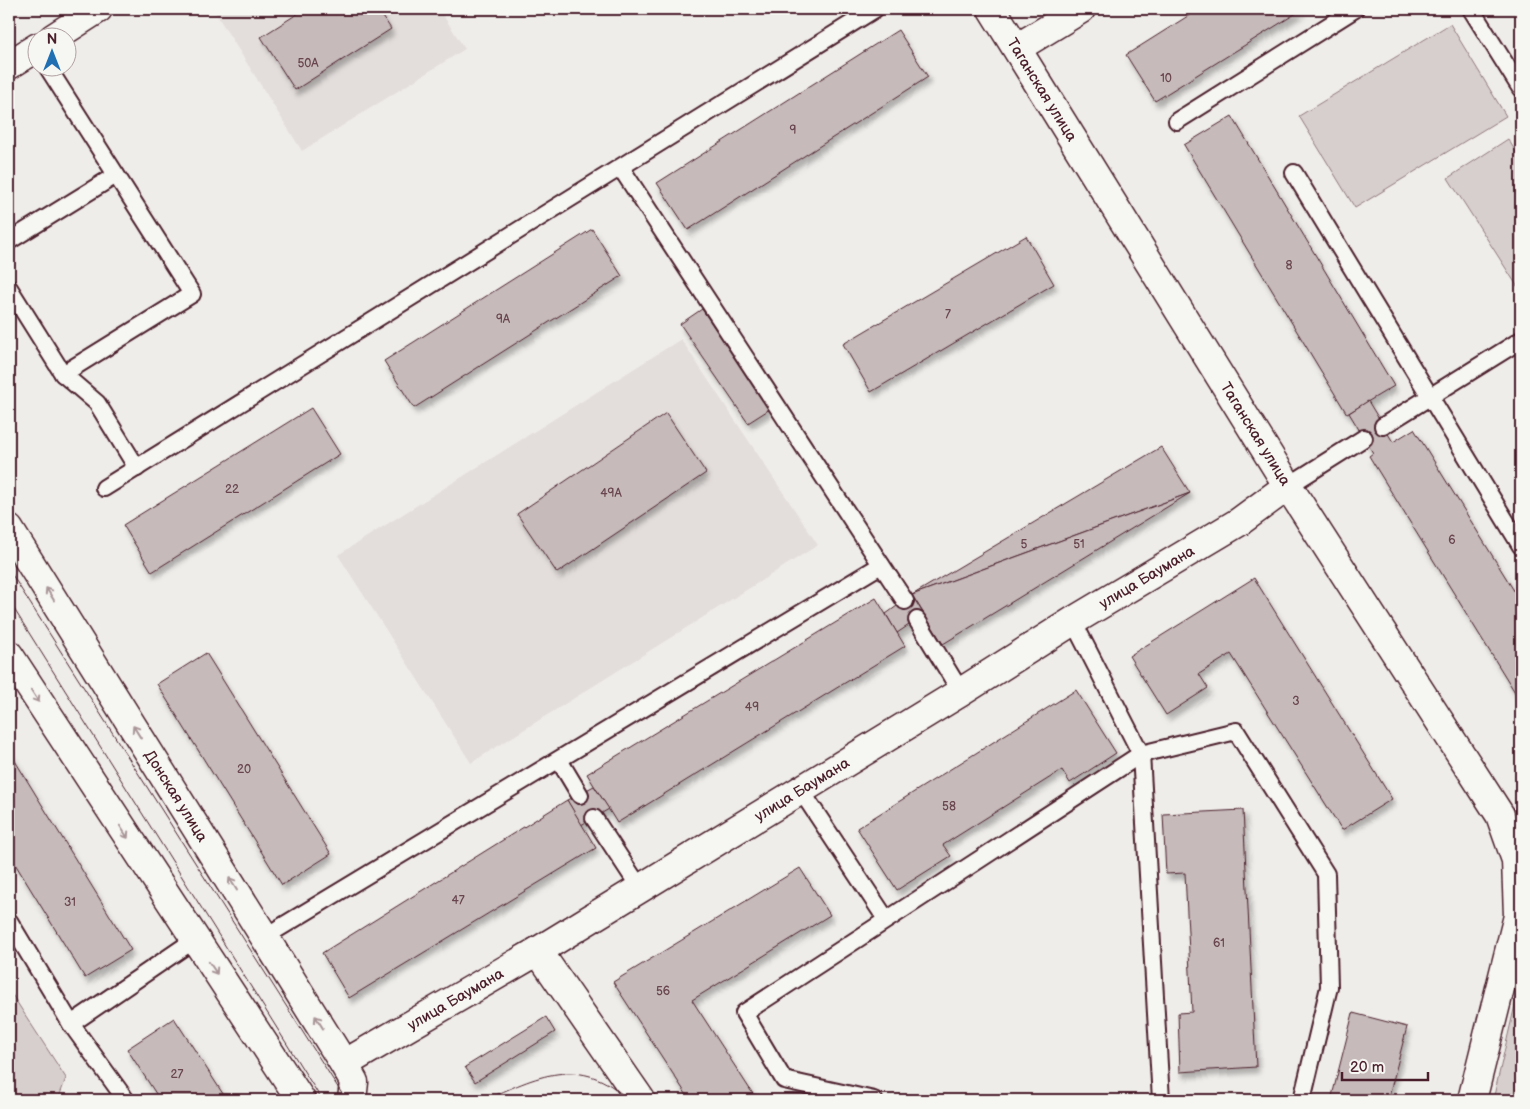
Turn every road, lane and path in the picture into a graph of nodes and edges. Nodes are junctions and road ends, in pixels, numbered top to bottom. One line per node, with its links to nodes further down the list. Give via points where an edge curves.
1 (98, 9): 7 (street)
2 (875, 9): 14 (lane)
3 (992, 9): 8 (street, Таганская улица)
4 (1082, 9): 8 (street)
5 (1354, 9): 13 (lane)
6 (1471, 9): 12 (lane)
7 (72, 28)
8 (1017, 48): 25 (street, Таганская улица)
9 (28, 56): 10 (street)
10 (9, 65)
11 (59, 78): 16 (lane)
12 (1521, 89)
13 (1177, 121)
14 (621, 168): 24 (lane); 29 (lane)
15 (1294, 174): 21 (lane)
16 (116, 175): 17 (lane); 20 (lane, via 192,294)
17 (9, 241)
18 (9, 288): 20 (lane)
19 (1521, 341): 21 (lane)
20 (63, 374): 24 (lane, via 97,403)
21 (1429, 397): 22 (lane); 28 (lane)
22 (1383, 426)
23 (1364, 438): 25 (lane)
24 (137, 468): 26 (lane)
25 (1288, 486): 32 (street, улица Баумана, via 1239,522); 40 (street, Таганская улица, via 1500,816)
26 (104, 488)
27 (9, 529): 44 (street, Донская улица, one-way to 27)
28 (1521, 546)
29 (881, 566): 30 (lane); 36 (lane)
30 (905, 601)
31 (916, 620): 34 (lane)
32 (1073, 621): 34 (street, улица Баумана); 35 (lane)
33 (9, 655): 45 (street, one-way to 45)
34 (961, 692): 37 (street, улица Баумана)
35 (1141, 754): 42 (lane); 54 (lane); 55 (lane, via 1236,730 1326,874 1328,987)
36 (559, 760): 38 (lane); 44 (lane)
37 (800, 789): 41 (street, улица Баумана); 42 (lane)
38 (580, 795)
39 (594, 818): 41 (lane)
40 (1519, 858): 56 (street, Таганская улица, via 1518,916)
41 (640, 888): 46 (street, улица Баумана)
42 (886, 919): 53 (lane, via 744,1013 784,1080)
43 (9, 921): 47 (lane)
44 (266, 936): 48 (street, Донская улица, one-way to 44)
45 (194, 940): 47 (lane); 50 (street, one-way to 50)
46 (538, 951): 48 (street, улица Баумана); 52 (street)
47 (71, 1024): 49 (lane)
48 (344, 1064): 51 (street, via 354,1082)
49 (126, 1100)
50 (301, 1100)
51 (352, 1100)
52 (640, 1100)
53 (874, 1100)
54 (1161, 1100)
55 (1302, 1100)
56 (1472, 1100)

